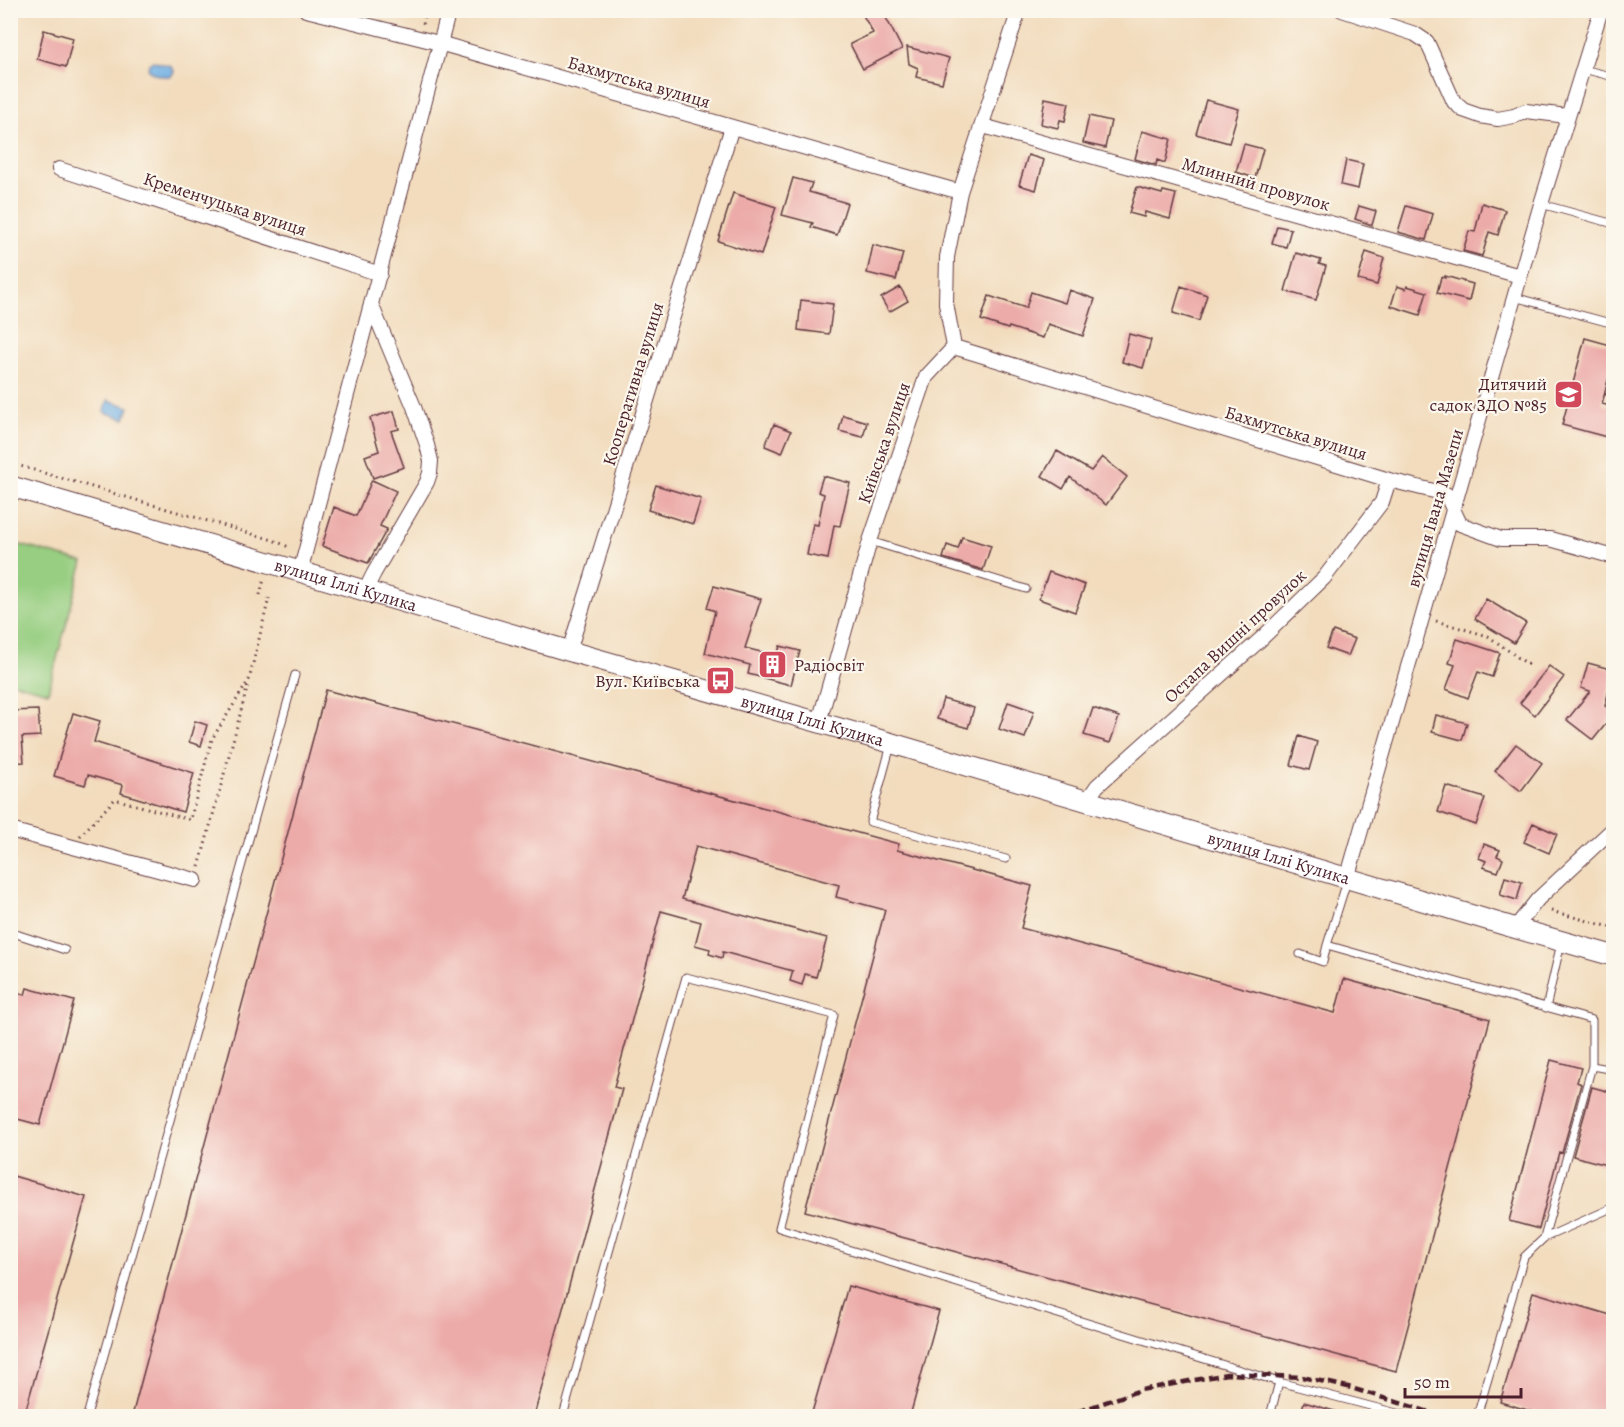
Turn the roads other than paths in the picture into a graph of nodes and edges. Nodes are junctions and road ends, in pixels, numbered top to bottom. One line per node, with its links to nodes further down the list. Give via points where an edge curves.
1 (306, 10): 6 (street, Бахмутська вулиця)
2 (449, 10): 6 (street)
3 (1019, 10): 10 (street)
4 (1342, 10): 9 (street, via 1415,34 1427,42 1454,102 1463,110 1498,119 1526,111)
5 (1600, 10): 7 (street, вулиця Івана Мазепи)
6 (439, 43): 11 (street, Бахмутська вулиця); 16 (street)
7 (1583, 69): 8 (lane); 9 (street, вулиця Івана Мазепи)
8 (1614, 77)
9 (1567, 116): 14 (street, вулиця Івана Мазепи)
10 (982, 126): 13 (street); 17 (street, Млинний провулок)
11 (732, 127): 13 (street, Бахмутська вулиця); 30 (street, Кооперативна вулиця)
12 (59, 169): 16 (street, Кременчуцька вулиця)
13 (960, 192): 21 (street, via 947,257 946,303)
14 (1541, 204): 15 (lane); 17 (street, вулиця Івана Мазепи)
15 (1614, 224)
16 (380, 274): 19 (street)
17 (1520, 276): 18 (street, вулиця Івана Мазепи)
18 (1514, 297): 20 (lane); 24 (street, вулиця Івана Мазепи)
19 (371, 304): 27 (street); 29 (street, via 414,407 431,461 427,482)
20 (1614, 324)
21 (954, 347): 22 (street, Бахмутська вулиця); 25 (street, Київська вулиця, via 926,377)
22 (1389, 480): 24 (street, Бахмутська вулиця, via 1446,494); 34 (street, Остапа Вишні провулок, via 1382,502 1324,578 1097,786)
23 (10, 486): 27 (street, вулиця Іллі Кулика)
24 (1453, 511): 26 (street, Бахмутська вулиця, via 1460,524 1501,539 1550,539); 38 (street, вулиця Івана Мазепи)
25 (870, 541): 28 (lane); 32 (street, Київська вулиця)
26 (1614, 557)
27 (302, 563): 29 (street, вулиця Іллі Кулика)
28 (1026, 589)
29 (365, 591): 30 (street, вулиця Іллі Кулика)
30 (569, 651): 32 (street, вулиця Іллі Кулика)
31 (295, 675): 53 (lane)
32 (819, 722): 33 (street, вулиця Іллі Кулика)
33 (891, 743): 34 (street, вулиця Іллі Кулика); 37 (lane, via 870,822)
34 (1086, 802): 38 (street, вулиця Іллі Кулика)
35 (1614, 828): 40 (street, via 1538,899)
36 (10, 830): 39 (street)
37 (1006, 859)
38 (1347, 879): 40 (street, вулиця Іллі Кулика); 43 (lane)
39 (195, 880)
40 (1515, 928): 42 (street, вулиця Іллі Кулика)
41 (10, 932): 44 (lane)
42 (1561, 941): 46 (street, вулиця Іллі Кулика); 47 (lane)
43 (1327, 945): 45 (lane, via 1323,962); 47 (lane)
44 (65, 950)
45 (1300, 954)
46 (1614, 956)
47 (1546, 1008): 48 (lane, via 1592,1020)
48 (1592, 1066): 49 (lane); 51 (lane)
49 (1614, 1070)
50 (1614, 1207): 51 (lane)
51 (1544, 1238): 57 (lane, via 1524,1257)
52 (1279, 1382): 54 (lane, via 779,1228 834,1015 686,977); 55 (lane); 56 (lane)
53 (87, 1416)
54 (563, 1416)
55 (1270, 1416)
56 (1408, 1416)
57 (1477, 1416)

